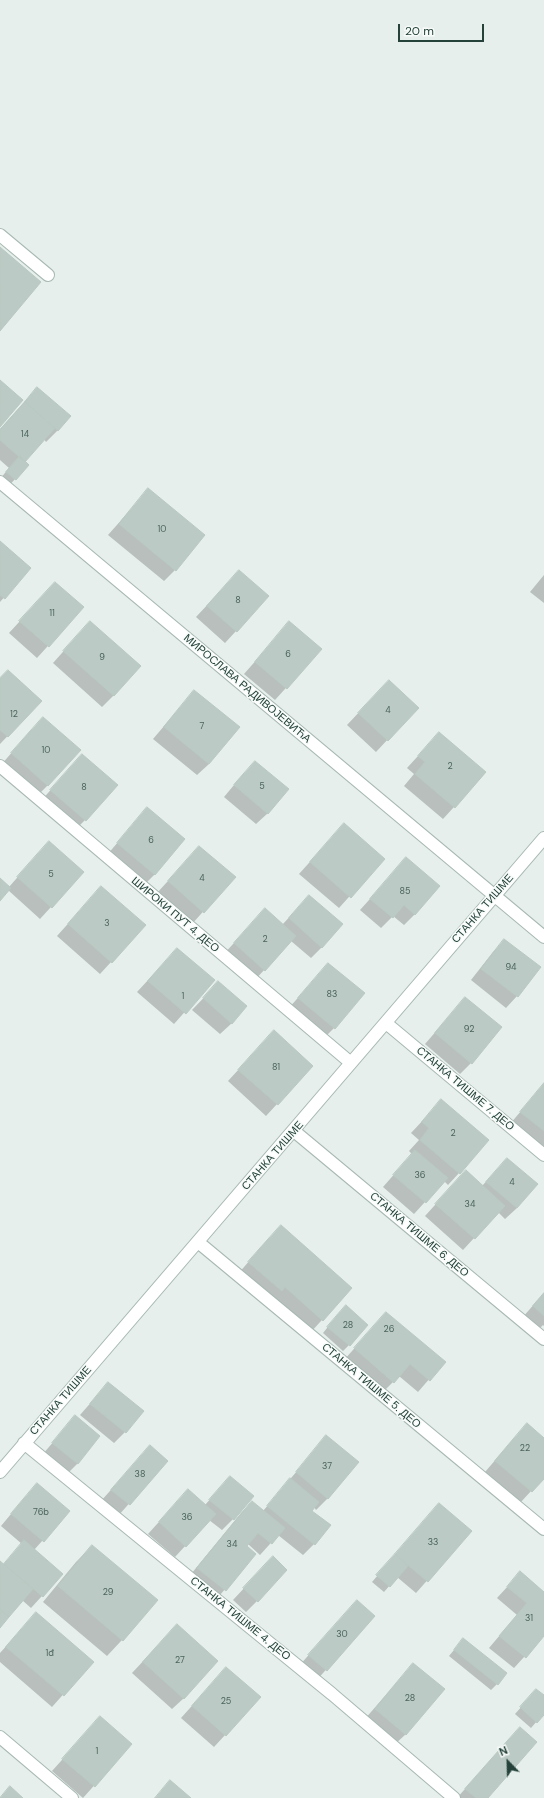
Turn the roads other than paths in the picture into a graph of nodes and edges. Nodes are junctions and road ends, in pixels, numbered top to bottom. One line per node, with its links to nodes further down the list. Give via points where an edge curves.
1 (0, 235): 2 (street)
2 (48, 275)
3 (0, 482): 6 (street, МИРОСЛАВА РАДИВОЈЕВИЋА)
4 (0, 766): 9 (street, ШИРОКИ ПУТ 4. ДЕО)
5 (544, 838): 6 (street, СТАНКА ТИШМЕ)
6 (494, 896): 7 (street, МИРОСЛАВА РАДИВОЈЕВИЋА); 8 (street, СТАНКА ТИШМЕ)
7 (544, 937)
8 (386, 1023): 9 (street, СТАНКА ТИШМЕ); 11 (street, СТАНКА ТИШМЕ 7. ДЕО)
9 (351, 1063): 10 (street, СТАНКА ТИШМЕ)
10 (294, 1131): 12 (street, СТАНКА ТИШМЕ); 13 (street, СТАНКА ТИШМЕ 6. ДЕО)
11 (544, 1155)
12 (198, 1242): 14 (street, СТАНКА ТИШМЕ); 16 (street, СТАНКА ТИШМЕ 5. ДЕО)
13 (544, 1339)
14 (24, 1443): 15 (street, СТАНКА ТИШМЕ); 19 (street, СТАНКА ТИШМЕ 4. ДЕО, via 332,1694)
15 (0, 1472)
16 (544, 1529)
17 (0, 1737): 18 (street)
18 (72, 1798)
19 (454, 1798)

